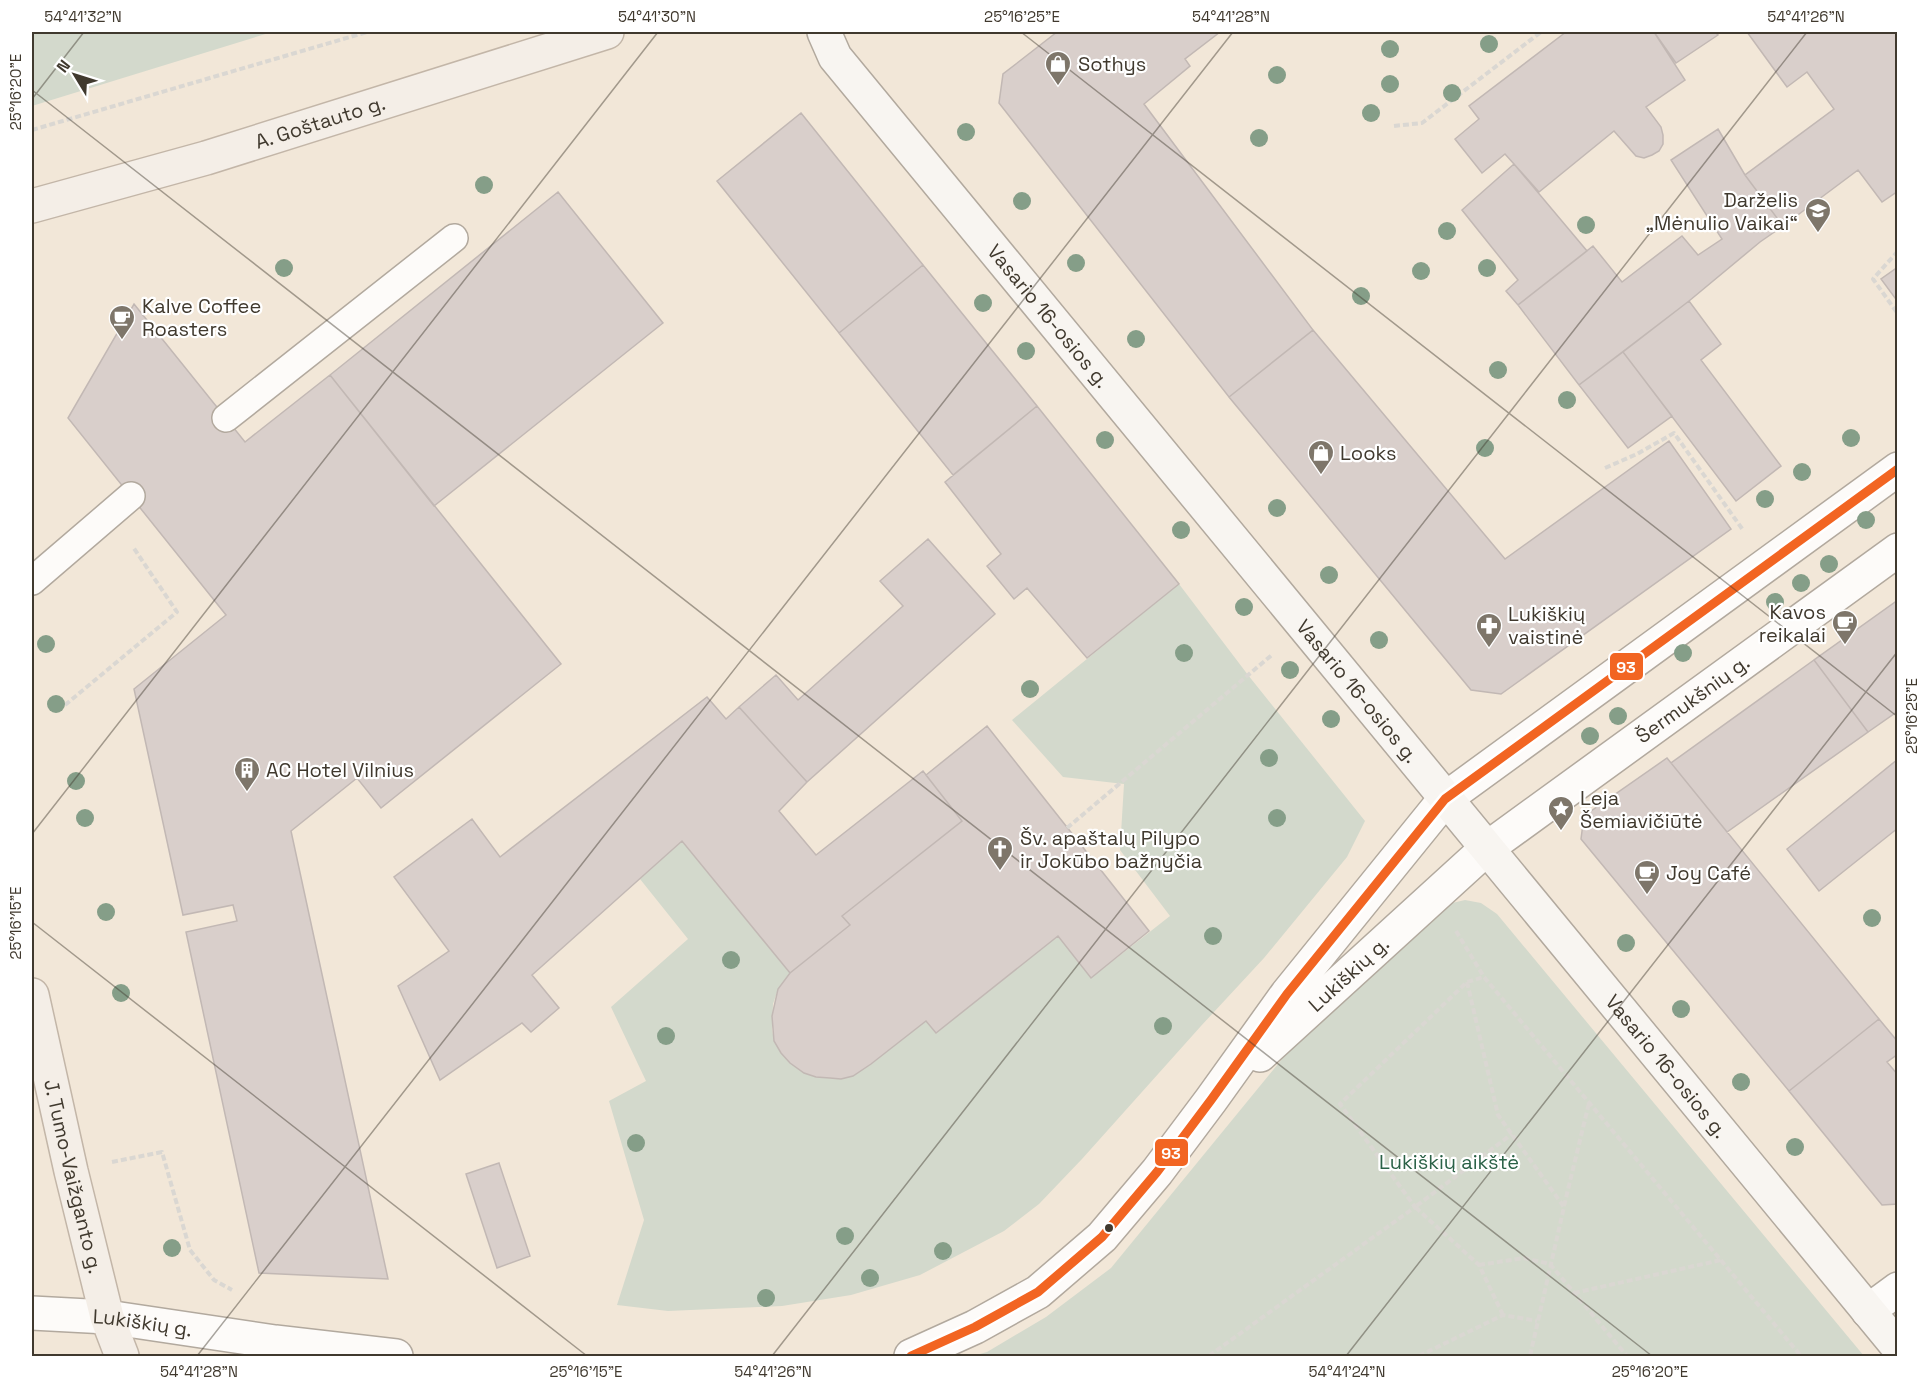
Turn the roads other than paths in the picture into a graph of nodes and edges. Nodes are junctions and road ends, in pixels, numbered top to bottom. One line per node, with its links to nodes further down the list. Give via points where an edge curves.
1 (607, 32): 3 (main road, A. Goštauto g., via 206,158)
2 (824, 32): 10 (main road, Vasario 16-osios g., via 836,57)
3 (32, 206)
4 (454, 238): 5 (lane)
5 (226, 418)
6 (1898, 469): 10 (street)
7 (131, 496): 9 (lane)
8 (1898, 550): 11 (street, Šermukšnių g.)
9 (32, 581)
10 (1445, 798): 11 (main road, Vasario 16-osios g.); 13 (street, Lukiškių g., via 1287,994)
11 (1486, 849): 13 (street, Lukiškių g.); 15 (main road, Vasario 16-osios g.)
12 (32, 995): 17 (main road, J. Tumo-Vaižganto g.)
13 (1211, 1100): 21 (street, Lukiškių g., via 1102,1237 1038,1292)
14 (1898, 1289): 15 (street)
15 (1868, 1311): 18 (main road, Vasario 16-osios g.)
16 (32, 1313): 17 (street, Lukiškių g.)
17 (106, 1317): 19 (main road, J. Tumo-Vaižganto g.); 20 (street, Lukiškių g.)
18 (1898, 1347)
19 (122, 1356)
20 (396, 1356)
21 (911, 1356)

